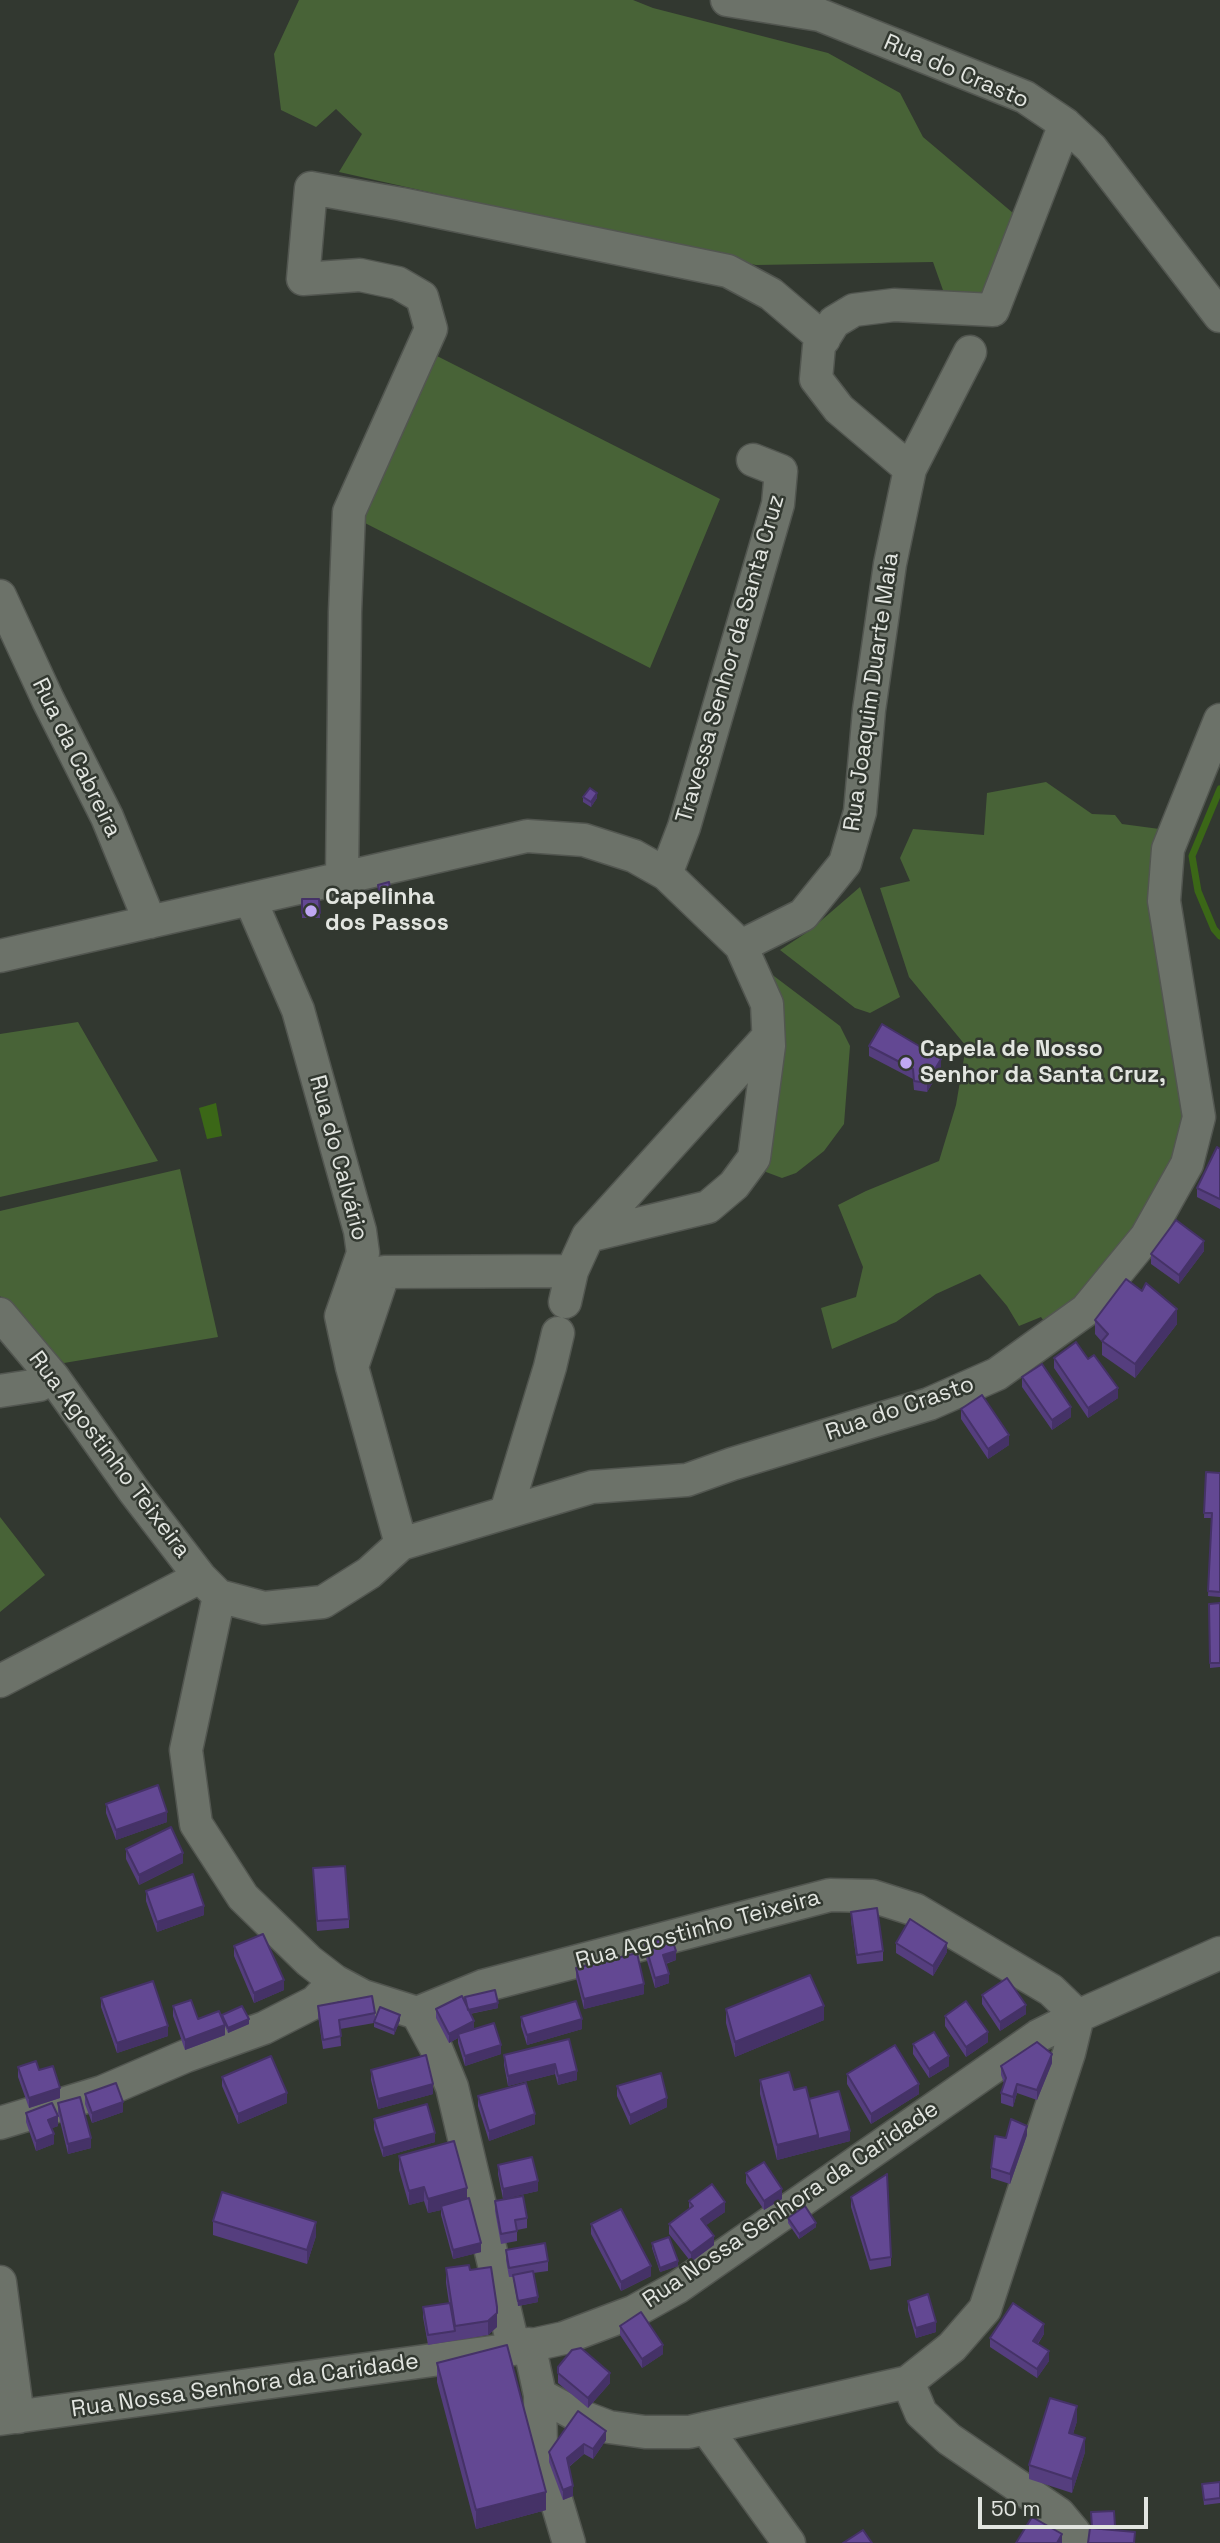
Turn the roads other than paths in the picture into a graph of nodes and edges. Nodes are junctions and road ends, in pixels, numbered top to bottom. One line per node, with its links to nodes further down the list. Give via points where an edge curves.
1 (727, 0): 2 (street, Rua do Crasto, via 820,15 1025,97)
2 (1065, 124): 3 (street, Rua do Crasto, via 1091,148); 4 (street, via 993,310 894,305 853,310 834,322)
3 (1220, 316)
4 (824, 339): 7 (street, via 819,346 816,379 839,409); 11 (street, via 771,294 728,271 311,188 303,279 360,275 398,283 422,297 430,328 349,512)
5 (970, 352): 7 (street, Rua Joaquim Duarte Maia)
6 (753, 460): 10 (street, Travessa Senhor da Santa Cruz, via 781,471 778,504 684,827)
7 (910, 469): 14 (street, Rua Joaquim Duarte Maia, via 890,564 860,811 845,863 803,915)
8 (0, 596): 13 (street, Rua da Cabreira, via 107,817)
9 (1220, 720): 25 (street, Rua do Crasto, via 1168,849 1164,901 1199,1117 1187,1164 1146,1237 1086,1310 997,1374 929,1404 687,1480 592,1488)
10 (666, 874): 11 (street, via 634,856 584,840 527,836); 14 (street)
11 (342, 878): 12 (street)
12 (250, 899): 13 (street); 22 (street, Rua do Calvário, via 298,1010 360,1231 363,1253 341,1316)
13 (150, 922): 15 (street)
14 (741, 946): 16 (street, via 767,1004)
15 (0, 956)
16 (768, 1037): 17 (street); 17 (street, via 754,1158 734,1185 708,1208)
17 (588, 1236): 18 (street)
18 (572, 1272): 19 (street); 22 (street, via 384,1272)
19 (565, 1302)
20 (0, 1314): 23 (street, Rua Agostinho Teixeira)
21 (558, 1333): 25 (street)
22 (352, 1367): 26 (street, Rua do Calvário)
23 (53, 1377): 24 (street, via 39,1385); 27 (street, Rua Agostinho Teixeira)
24 (0, 1391)
25 (506, 1512): 26 (street, Rua do Crasto)
26 (401, 1544): 27 (street, Rua do Crasto, via 369,1573 323,1602 264,1608)
27 (209, 1587): 28 (street); 30 (street, via 186,1750 196,1824 243,1897)
28 (0, 1681)
29 (1220, 1953): 32 (street, Rua Nossa Senhora da Caridade)
30 (335, 1981): 31 (street, via 363,1996); 33 (street, via 315,2002 264,2028 102,2092)
31 (417, 2013): 32 (street, Rua Agostinho Teixeira, via 483,1986 830,1895 872,1896 916,1910 1051,1990); 35 (street, via 452,2087)
32 (1078, 2016): 35 (street, Rua Nossa Senhora da Caridade, via 1038,2036 678,2287 633,2312 564,2338); 36 (street, via 985,2309 952,2347)
33 (0, 2123)
34 (0, 2282): 38 (street)
35 (522, 2346): 37 (street); 38 (street, Rua Nossa Senhora da Caridade)
36 (908, 2382): 39 (street); 42 (street, via 921,2413 950,2439 1059,2514)
37 (540, 2395): 39 (street, via 609,2427 645,2432); 40 (street, via 541,2449)
38 (9, 2418)
39 (706, 2428): 41 (street)
40 (569, 2543)
41 (789, 2543)
42 (1077, 2543)

